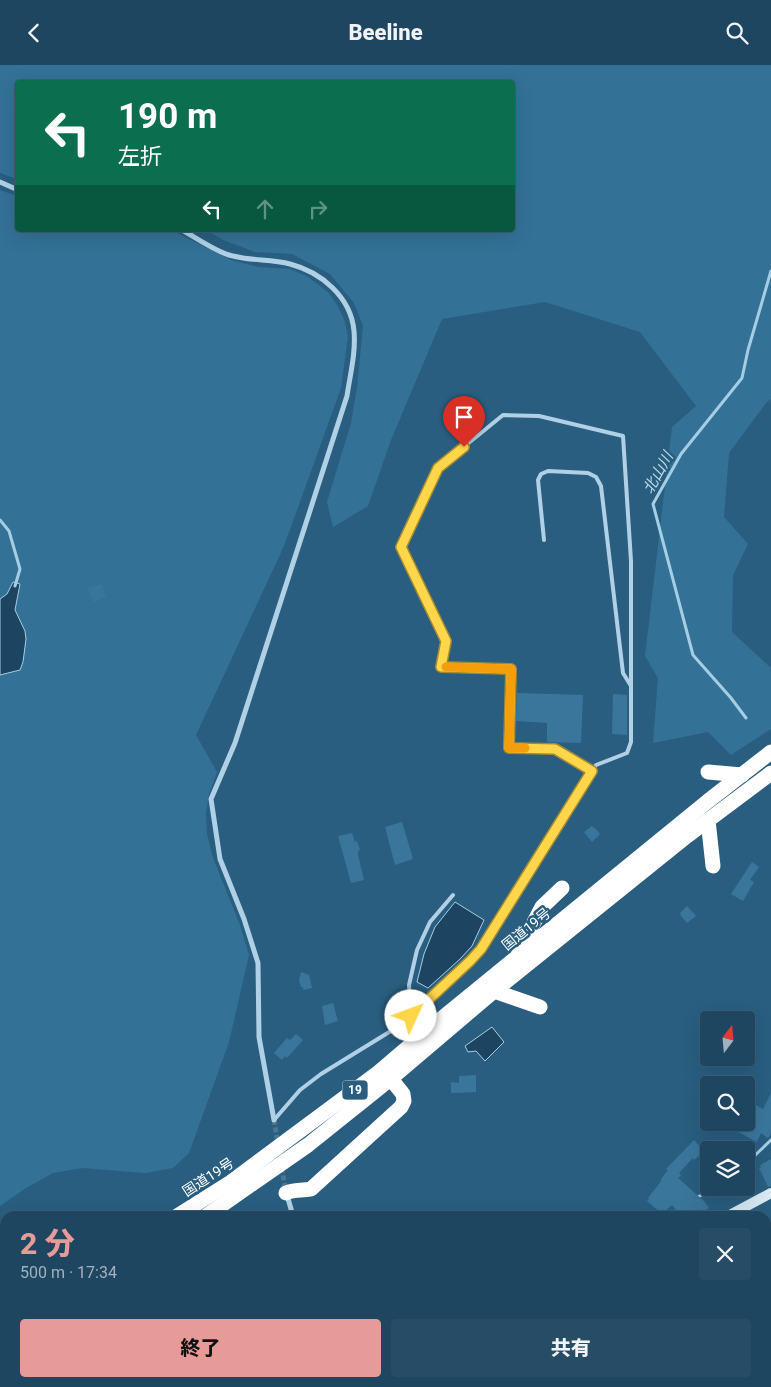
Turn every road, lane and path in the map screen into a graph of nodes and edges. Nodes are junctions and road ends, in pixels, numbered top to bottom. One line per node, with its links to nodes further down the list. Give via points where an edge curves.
1 (0, 182): 2 (street)
2 (15, 189)
3 (186, 232): 20 (street, via 229,255 290,264 315,273 337,291 354,330 347,396 235,743 211,799 220,859 258,963 259,1037)
4 (544, 539): 5 (lane, via 538,480 541,474 548,471 588,473 596,477 601,486 623,673)
5 (631, 686): 7 (lane, via 631,742 627,753 596,765); 7 (lane, via 631,561 623,436 538,416 503,415 438,468 401,547 446,641 441,667 511,669 509,748 555,749)
6 (771, 752): 10 (highway, 国道19号 / 19)
7 (592, 771): 18 (lane, via 481,949)
8 (708, 772): 10 (highway)
9 (771, 773): 11 (highway, 国道19号 / 19)
10 (742, 775): 15 (highway, 国道19号 / 19)
11 (708, 820): 12 (highway); 16 (highway, 国道19号 / 19)
12 (713, 866)
13 (562, 888): 15 (highway, via 542,907)
14 (453, 895): 18 (lane, via 430,922 417,950 409,985)
15 (515, 959): 23 (highway, 国道19号 / 19, via 379,1072 231,1182)
16 (494, 991): 17 (highway); 19 (highway, 国道19号 / 19)
17 (540, 1007)
18 (411, 1016): 20 (lane, via 321,1074 300,1090)
19 (390, 1079): 21 (highway, via 403,1094 401,1107 311,1189); 24 (highway, 国道19号 / 19, via 308,1145)
20 (274, 1120)
21 (285, 1190): 25 (street)
22 (771, 1193): 26 (main road)
23 (185, 1211)
24 (213, 1211)
25 (292, 1211)
26 (737, 1211)

